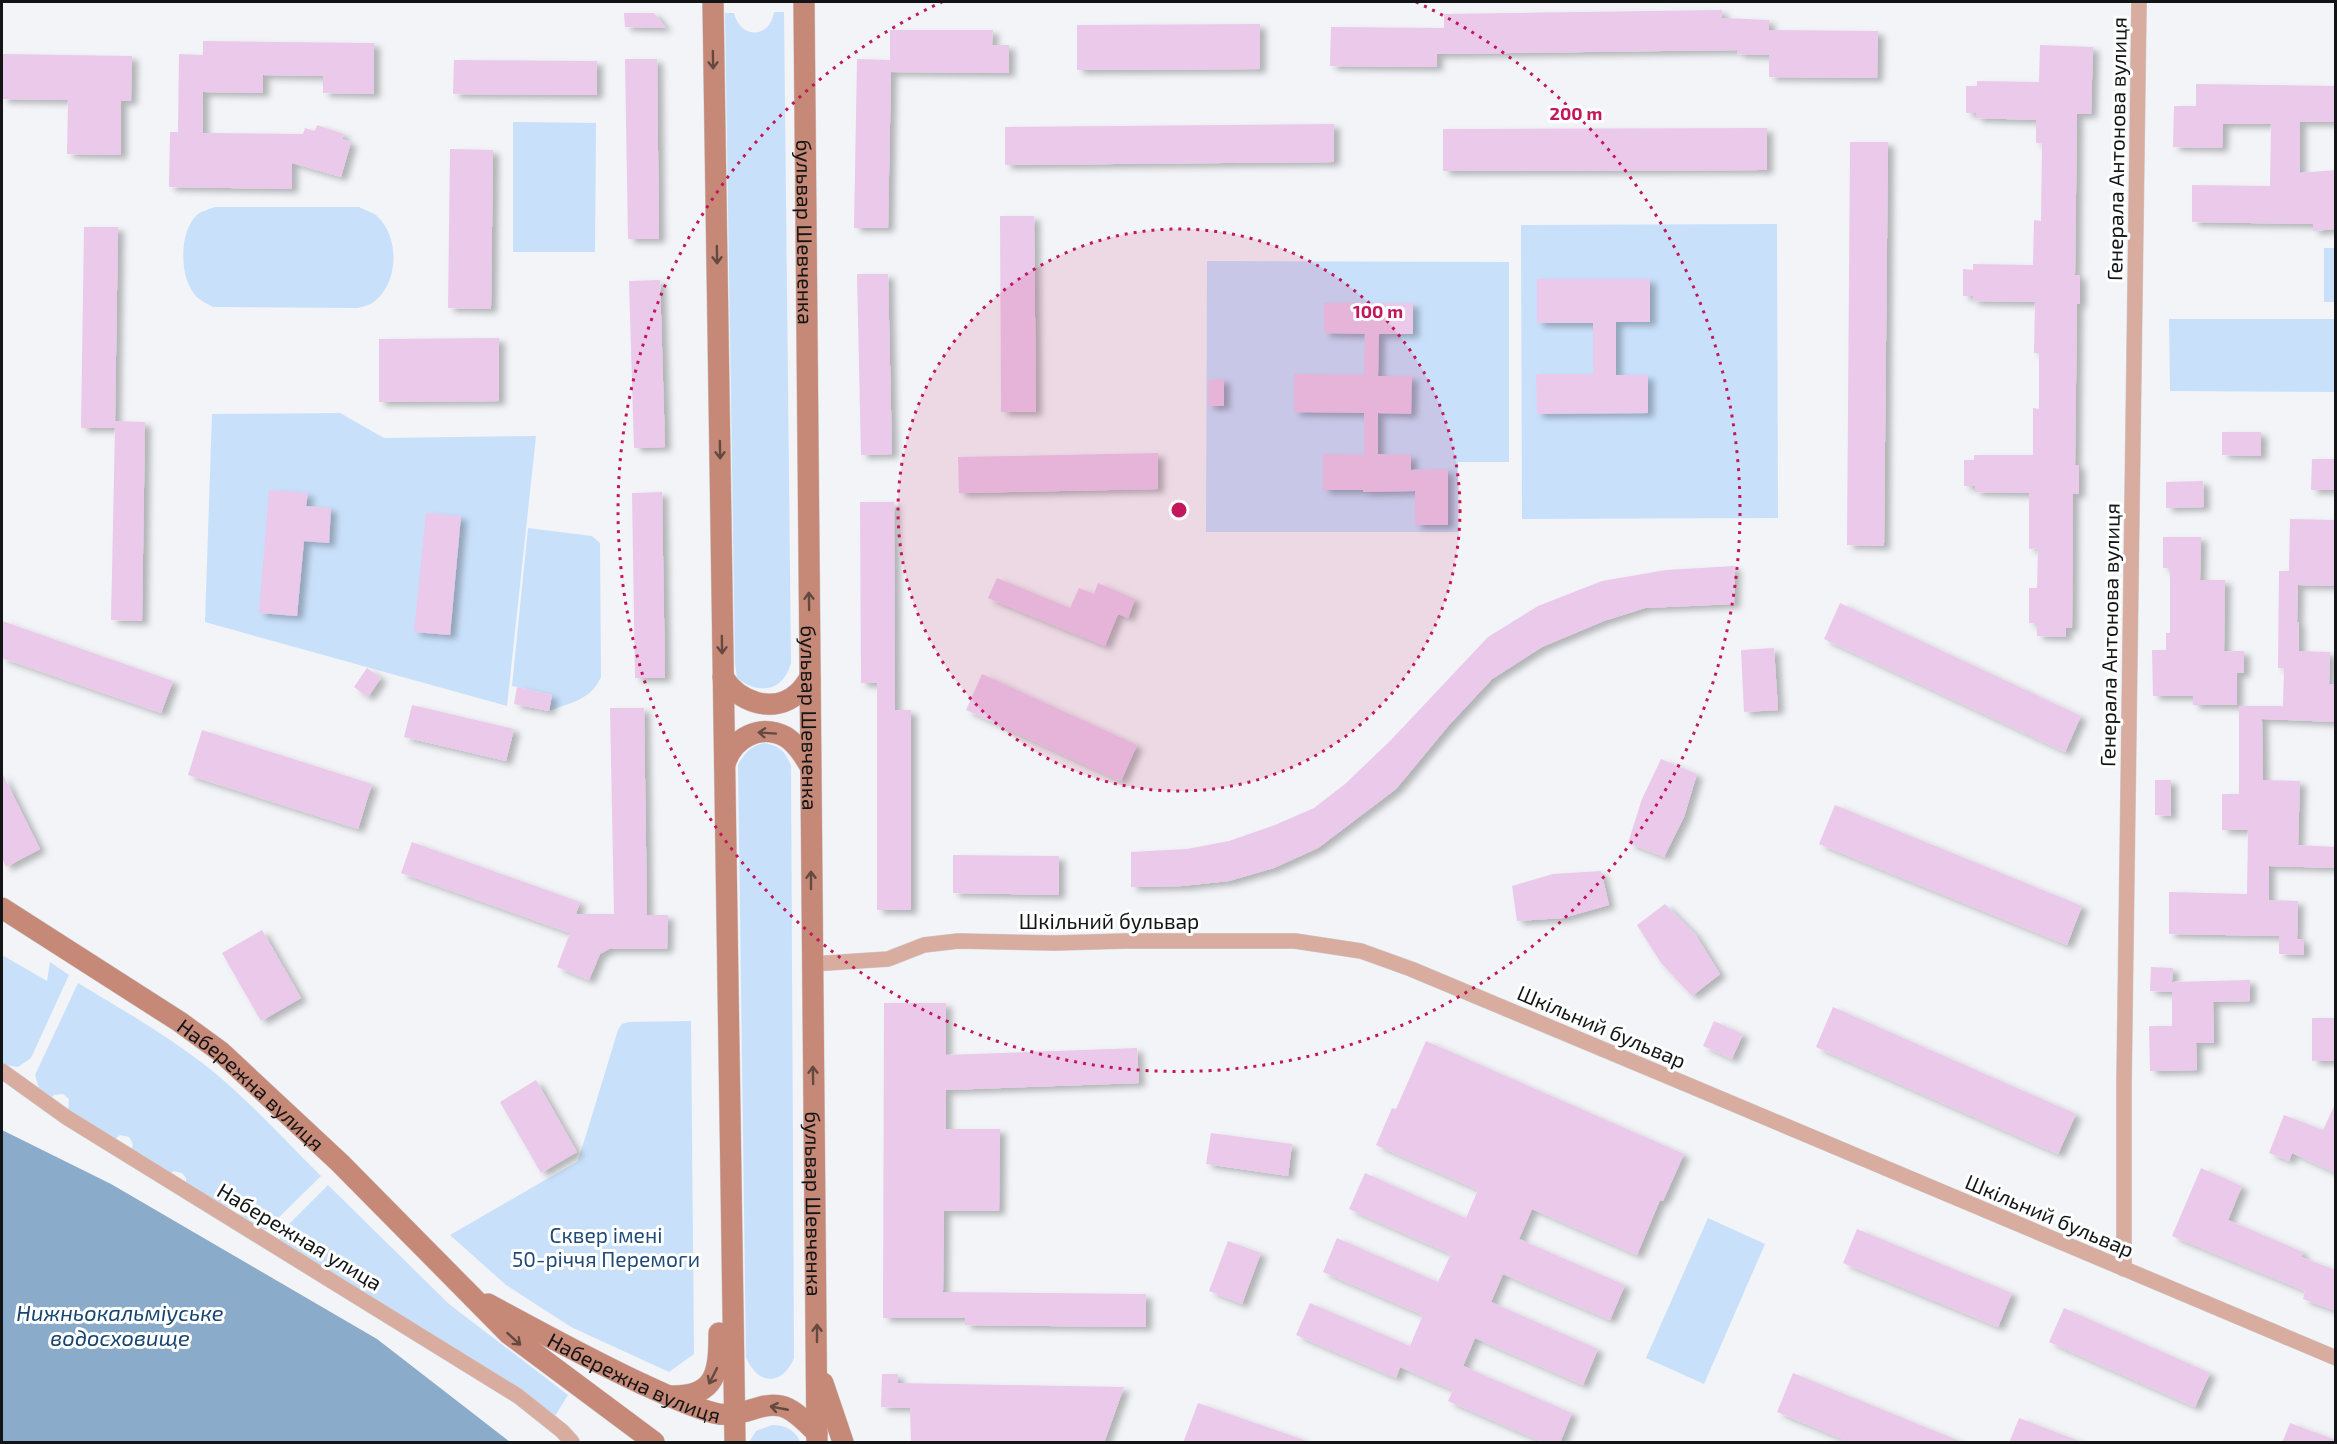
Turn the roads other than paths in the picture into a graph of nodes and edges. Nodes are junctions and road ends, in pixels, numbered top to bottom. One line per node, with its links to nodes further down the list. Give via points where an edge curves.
1 (712, 2): 4 (main road, one-way to 4)
2 (804, 2): 5 (main road, бульвар Шевченка, one-way to 2)
3 (2139, 2): 12 (street, Генерала Антонова вулиця)
4 (723, 676): 5 (main road, via 737,694 765,705 788,700); 6 (main road)
5 (810, 678): 7 (main road, бульвар Шевченка)
6 (724, 765): 7 (main road, one-way to 6, via 787,738 765,732 742,739 728,753); 11 (main road)
7 (810, 766): 9 (main road, бульвар Шевченка, one-way to 7)
8 (2, 908): 13 (main road, Набережна вулиця, via 221,1052)
9 (812, 964): 12 (street, Шкільний бульвар, via 888,959 924,945 958,941 1295,941 1361,951); 15 (main road, бульвар Шевченка, one-way to 9)
10 (2, 1071): 19 (street, Набережная улица, via 66,1117 518,1396)
11 (731, 1153): 16 (main road, one-way to 16, via 721,1183 719,1362 706,1387 683,1396); 17 (main road)
12 (2124, 1269): 14 (street, Шкільний бульвар)
13 (474, 1296): 16 (main road, Набережна вулиця); 20 (main road, Набережна вулиця, one-way to 20, via 525,1348)
14 (2336, 1358)
15 (817, 1362): 18 (main road, бульвар Шевченка); 22 (main road)
16 (667, 1396): 17 (main road, Набережна вулиця, via 715,1413)
17 (734, 1415): 18 (main road, бульвар Шевченка, one-way to 17, via 800,1417 780,1406); 21 (main road)
18 (817, 1438)
19 (572, 1443)
20 (654, 1443)
21 (735, 1443)
22 (843, 1443)

